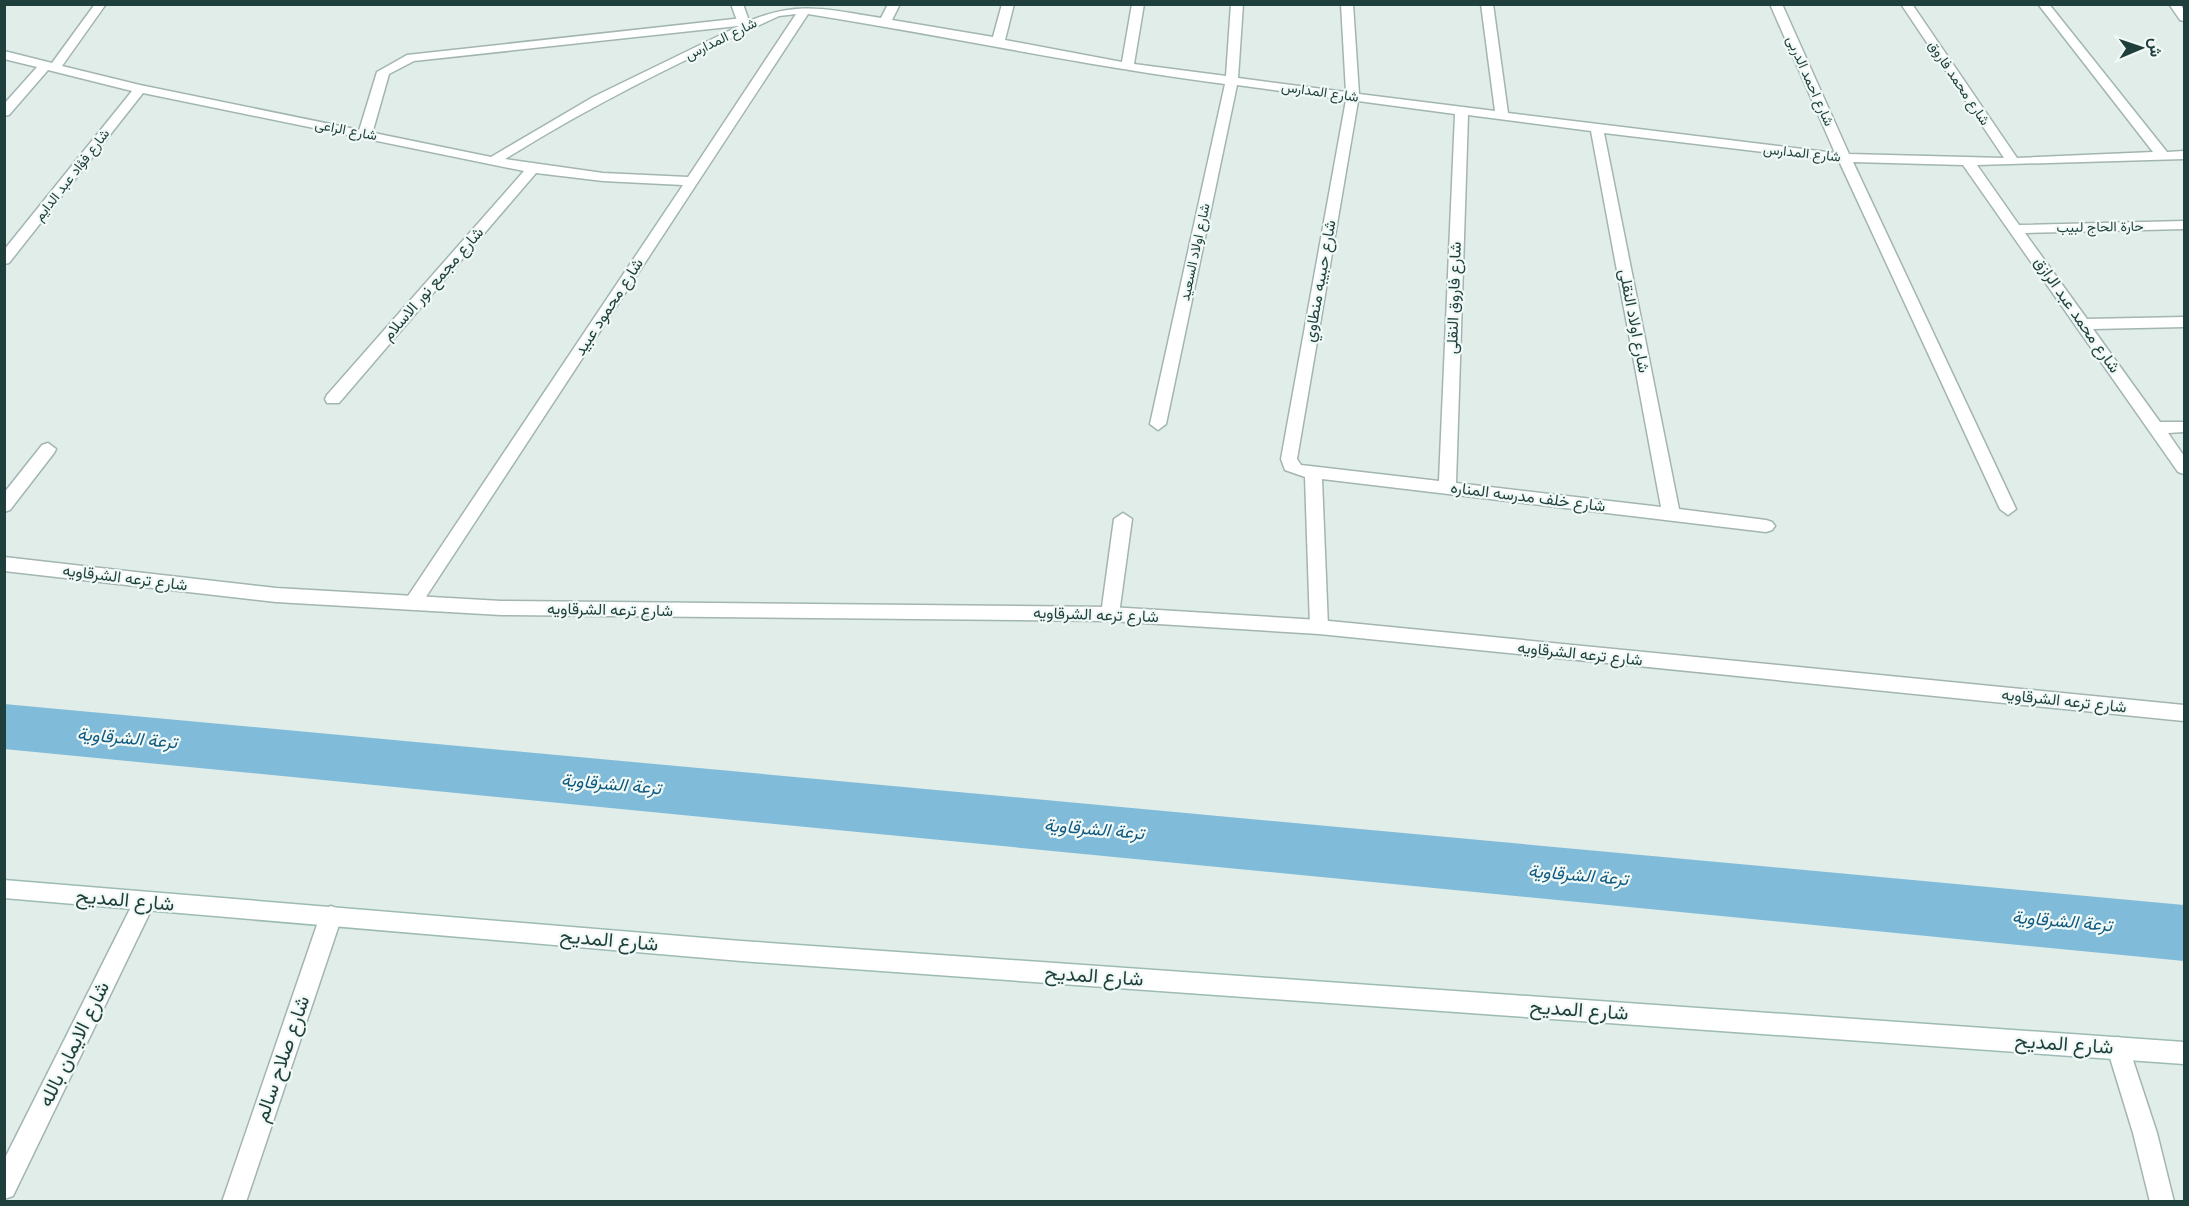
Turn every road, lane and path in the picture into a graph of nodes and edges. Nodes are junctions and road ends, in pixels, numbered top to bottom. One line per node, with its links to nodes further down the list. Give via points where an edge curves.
1 (101, 4): 20 (street)
2 (737, 4): 17 (street)
3 (894, 4): 16 (street)
4 (1008, 4): 18 (street)
5 (1138, 4): 21 (street)
6 (1237, 4): 22 (street, شارع اولاد السعيد)
7 (1347, 4): 24 (street, شارع حبيبه منطاوي)
8 (1487, 4): 27 (street)
9 (1776, 4): 32 (street, شارع احمد الدربى)
10 (1906, 4): 35 (street, شارع محمد فاروق)
11 (2043, 4): 31 (street)
12 (2174, 4): 15 (street)
13 (778, 9): 14 (street, شارع المدارس); 17 (street, شارع المدارس)
14 (806, 10): 16 (street, شارع المدارس); 37 (street, شارع محمود عبيد)
15 (2184, 18)
16 (885, 22): 18 (street, شارع المدارس)
17 (744, 25): 29 (street, via 411,58 383,72); 33 (street, شارع المدارس, via 614,90)
18 (998, 42): 21 (street, شارع المدارس)
19 (4, 55): 20 (street, شارع الراعى)
20 (50, 66): 23 (street, شارع الراعى); 26 (street)
21 (1127, 66): 22 (street, شارع المدارس)
22 (1232, 80): 24 (street, شارع المدارس); 44 (street, شارع اولاد السعيد)
23 (140, 88): 29 (street, شارع الراعى); 40 (street, شارع فؤاد عبد الدايم)
24 (1353, 96): 25 (street, شارع المدارس); 48 (street, شارع حبيبه منطاوي, via 1289,459)
25 (1462, 110): 27 (street, شارع المدارس); 52 (street, شارع فاروق النقلى)
26 (4, 112)
27 (1502, 116): 28 (street, شارع المدارس)
28 (1597, 128): 32 (street, شارع المدارس); 55 (street, شارع اولاد النقلى)
29 (365, 134): 33 (street, شارع الراعى)
30 (2184, 155): 31 (street, شارع المدارس)
31 (2163, 156): 35 (street, شارع المدارس)
32 (1844, 158): 34 (street, شارع المدارس); 54 (street, شارع احمد الدربى)
33 (495, 160): 36 (street, شارع الراعى)
34 (1968, 162): 35 (street, شارع المدارس); 39 (street, شارع محمد عبد الرازق)
35 (2013, 162)
36 (533, 169): 37 (street, شارع الراعى); 43 (street, شارع مجمع نور الاسلام)
37 (692, 181): 59 (street, شارع محمود عبيد)
38 (2184, 225): 39 (street, حارة الحاج لبيب)
39 (2016, 229): 42 (street, شارع محمد عبد الرازق)
40 (4, 261)
41 (2184, 322): 42 (street)
42 (2084, 324): 46 (street, شارع محمد عبد الرازق)
43 (333, 399)
44 (1158, 424)
45 (2184, 427): 46 (street)
46 (2157, 428): 49 (street, شارع محمد عبد الرازق)
47 (48, 449): 51 (street)
48 (1291, 466): 50 (street, شارع خلف مدرسه المناره)
49 (2184, 468)
50 (1313, 471): 52 (street, شارع خلف مدرسه المناره); 61 (street)
51 (13, 483): 53 (street)
52 (1447, 487): 55 (street, شارع خلف مدرسه المناره)
53 (4, 506)
54 (2008, 509)
55 (1671, 514): 57 (street, شارع خلف مدرسه المناره)
56 (1123, 519): 60 (street)
57 (1766, 526)
58 (4, 564): 59 (street, شارع ترعه الشرقاويه, via 276,596)
59 (412, 604): 60 (street, شارع ترعه الشرقاويه, via 753,612)
60 (1110, 614): 61 (street, شارع ترعه الشرقاويه)
61 (1319, 627): 62 (street, شارع ترعه الشرقاويه)
62 (2184, 713)
63 (4, 889): 64 (street, شارع المديح)
64 (144, 902): 65 (street, شارع المديح); 68 (street, شارع الايمان بالله)
65 (330, 916): 66 (street, شارع المديح, via 741,951); 69 (street, شارع صلاح سالم)
66 (2118, 1048): 67 (street, شارع المديح); 70 (street)
67 (2184, 1053)
68 (4, 1186)
69 (234, 1202)
70 (2162, 1202)

